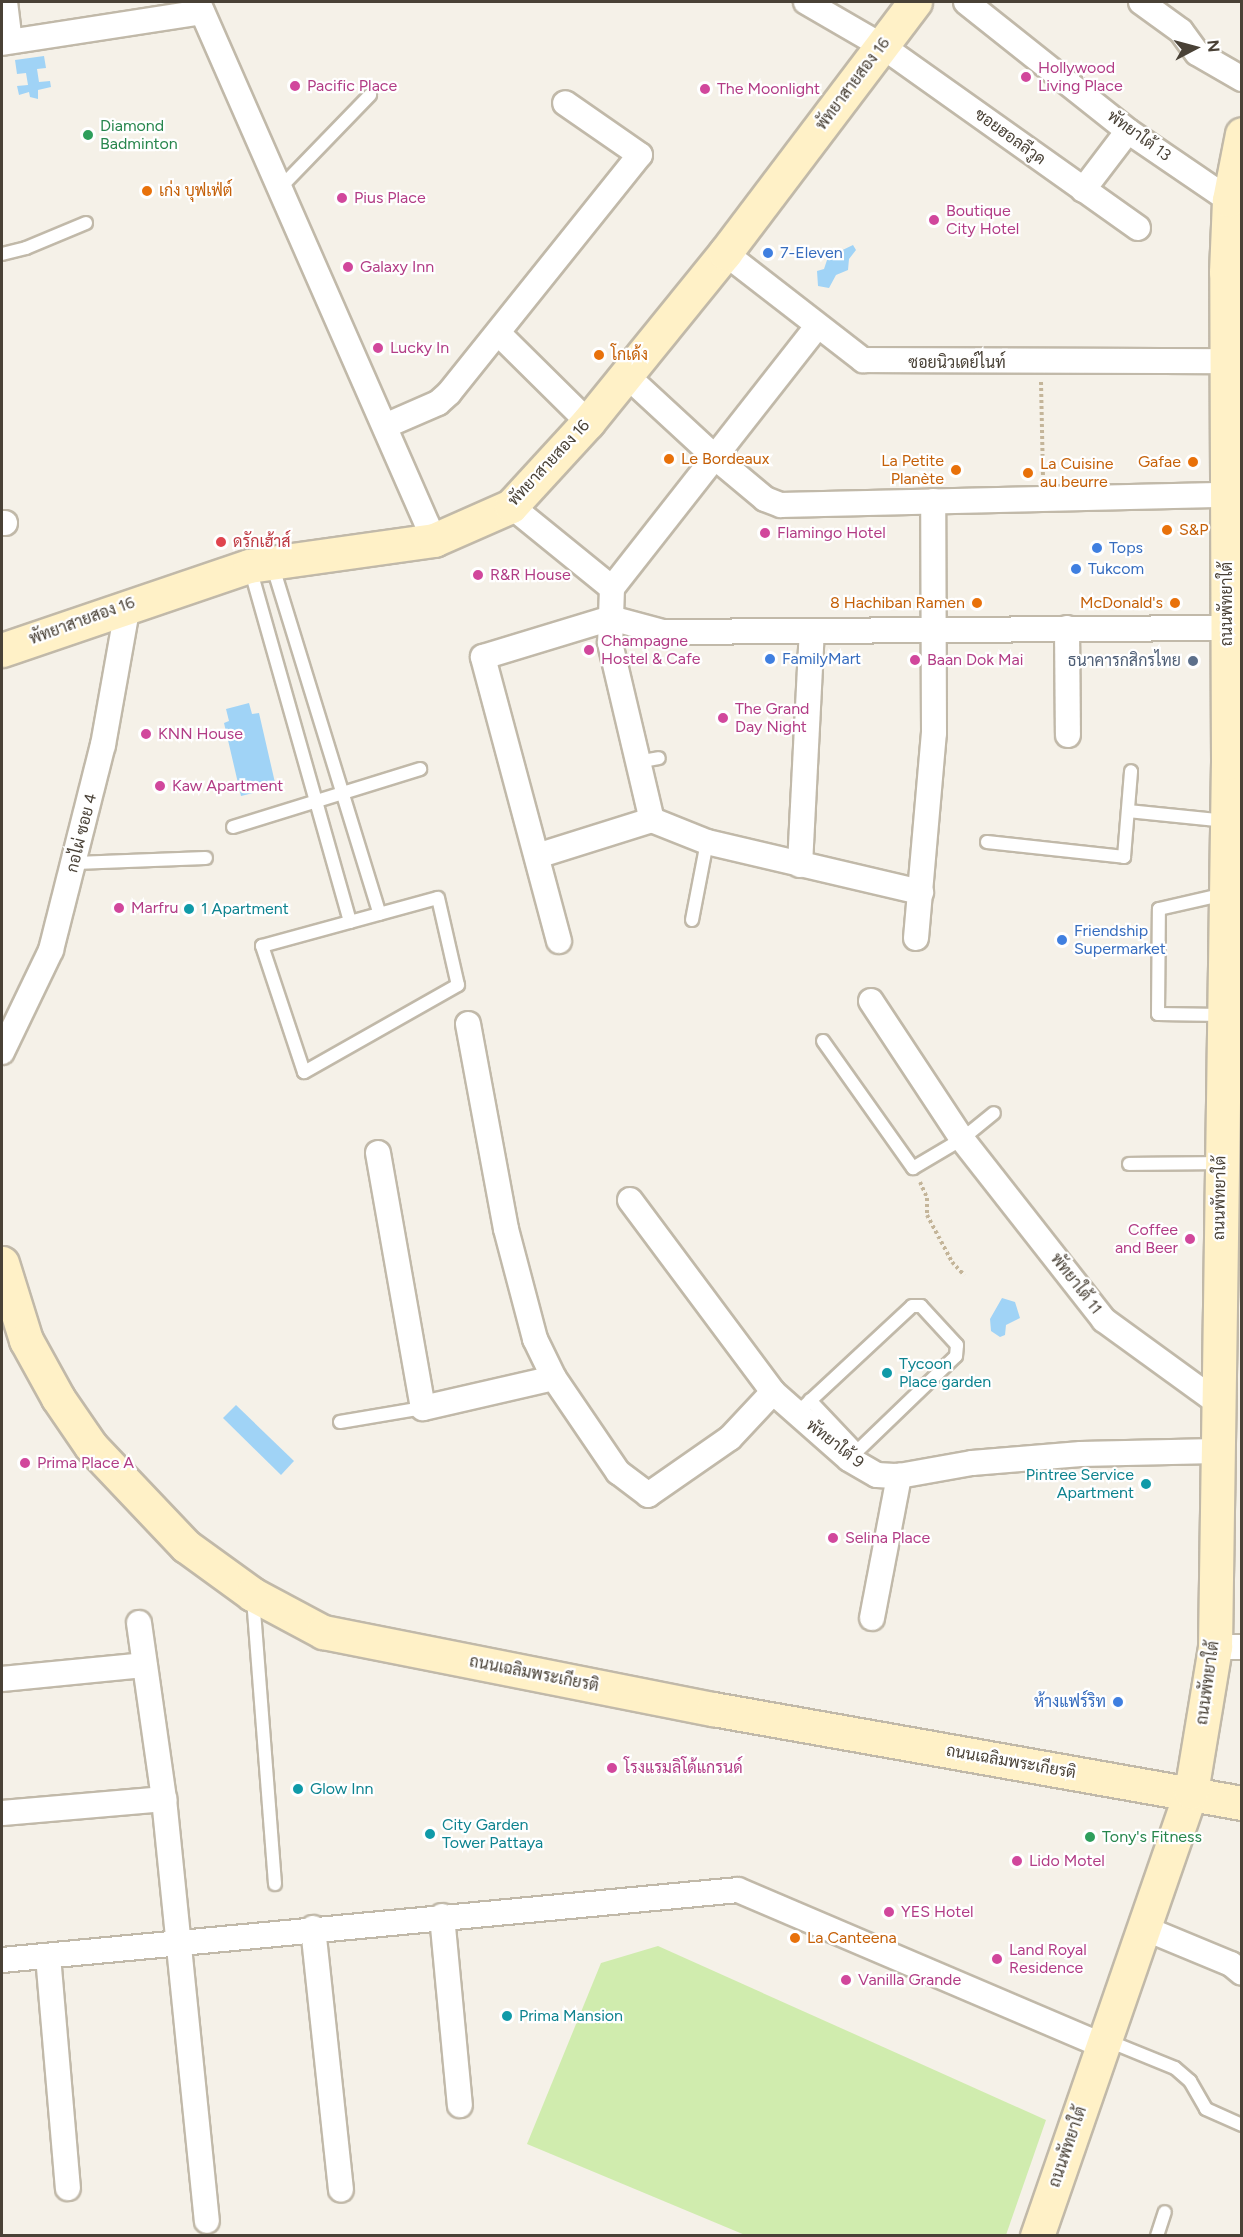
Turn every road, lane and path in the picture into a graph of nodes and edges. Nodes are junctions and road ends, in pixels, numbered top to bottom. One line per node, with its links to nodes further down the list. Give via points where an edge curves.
1 (5, 2): 8 (street)
2 (806, 2): 7 (street, ซอยฮอลลีวูด)
3 (915, 2): 9 (main road, พัทยาสายสอง 16)
4 (966, 2): 13 (street, พัทยาใต้ 13)
5 (1141, 2): 10 (street, via 1181,31 1197,53)
6 (200, 7): 8 (street); 15 (street)
7 (830, 7): 9 (street, ซอยฮอลลีวูด)
8 (6, 42)
9 (882, 46): 16 (street, ซอยฮอลลีวูด); 20 (main road, พัทยาสายสอง 16)
10 (1242, 80)
11 (370, 95): 15 (lane)
12 (565, 103): 24 (street, via 640,155)
13 (1128, 131): 16 (street); 17 (street, พัทยาใต้ 13)
14 (1242, 134): 17 (main road, ถนนพัทยาใต้)
15 (279, 190): 29 (street)
16 (1083, 190): 19 (street, ซอยฮอลลีวูด)
17 (1229, 200): 22 (main road, ถนนพัทยาใต้)
18 (86, 223): 21 (lane)
19 (1138, 228)
20 (725, 253): 23 (street, ซอยนิวเดย์ไนท์); 27 (main road, พัทยาสายสอง 16)
21 (2, 254)
22 (1234, 277): 25 (main road, ถนนพัทยาใต้)
23 (817, 327): 26 (street, ซอยนิวเดย์ไนท์, via 853,355 879,363); 30 (street)
24 (498, 333): 28 (street); 29 (street, via 438,403)
25 (1226, 361): 26 (street, ซอยนิวเดย์ไนท์); 31 (main road, ถนนพัทยาใต้)
26 (1041, 362): 32 (path)
27 (626, 375): 28 (main road, พัทยาสายสอง 16); 30 (street)
28 (588, 422): 34 (main road, พัทยาสายสอง 16)
29 (385, 426): 35 (street)
30 (716, 459): 33 (street, via 765,499 781,505); 37 (street)
31 (1227, 495): 32 (street); 42 (main road, ถนนพัทยาใต้)
32 (1043, 498): 33 (street)
33 (933, 501): 40 (street)
34 (511, 506): 35 (main road, พัทยาสายสอง 16); 37 (street)
35 (434, 540): 36 (main road, พัทยาสายสอง 16)
36 (260, 564): 38 (main road, พัทยาสายสอง 16); 49 (lane); 50 (lane)
37 (612, 588): 39 (street)
38 (128, 604): 44 (main road, พัทยาสายสอง 16); 59 (street, กอไผ่ ซอย 4, via 103,745)
39 (611, 618): 43 (street, via 663,632); 52 (street, via 610,643 648,760); 57 (street, via 483,657)
40 (934, 628): 41 (street); 43 (street); 61 (street, via 934,733)
41 (1067, 628): 42 (street); 45 (street)
42 (1227, 628): 46 (main road, ถนนพัทยาใต้)
43 (812, 631): 60 (street)
44 (2, 650)
45 (1068, 735)
46 (1235, 763): 53 (main road, ถนนพัทยาใต้)
47 (420, 769): 49 (lane)
48 (1131, 771): 51 (lane)
49 (343, 794): 50 (lane); 63 (lane)
50 (315, 802): 54 (lane); 65 (lane)
51 (1128, 811): 53 (lane); 56 (lane, via 1124,857)
52 (652, 820): 55 (street); 57 (street)
53 (1227, 821): 62 (main road, ถนนพัทยาใต้)
54 (233, 827)
55 (707, 842): 60 (street); 64 (lane)
56 (987, 842)
57 (537, 856): 67 (street)
58 (206, 858): 59 (lane)
59 (75, 863): 72 (street, กอไผ่ ซอย 4, via 51,950)
60 (800, 865): 61 (street)
61 (921, 892): 66 (street)
62 (1226, 894): 70 (main road, ถนนพัทยาใต้); 70 (lane, via 1159,909 1158,1014)
63 (380, 914): 65 (lane); 65 (lane, via 438,898 458,985 304,1072 262,946)
64 (692, 920)
65 (350, 922)
66 (916, 938)
67 (559, 941)
68 (871, 1001): 74 (street, พัทยาใต้ 11)
69 (468, 1024): 83 (street, via 506,1229 535,1339)
70 (1229, 1030): 76 (main road, ถนนพัทยาใต้)
71 (823, 1041): 78 (lane)
72 (2, 1052)
73 (994, 1113): 74 (lane)
74 (962, 1139): 78 (lane); 85 (street, พัทยาใต้ 11, via 1104,1320)
75 (378, 1153): 87 (street)
76 (1221, 1162): 77 (lane); 82 (main road, ถนนพัทยาใต้)
77 (1129, 1164)
78 (913, 1168): 81 (path, via 927,1198 927,1215 952,1262)
79 (630, 1200): 84 (street, พัทยาใต้ 9)
80 (2, 1263): 92 (main road, ถนนเฉลิมพระเกียรติ, via 26,1341 91,1446 186,1546)
81 (964, 1275)
82 (1230, 1281): 85 (main road, ถนนพัทยาใต้)
83 (554, 1378): 84 (street, via 618,1472 648,1495 730,1438); 87 (street)
84 (773, 1392): 86 (street, พัทยาใต้ 9)
85 (1217, 1402): 89 (main road, ถนนพัทยาใต้)
86 (803, 1406): 90 (street, พัทยาใต้ 9); 90 (lane, via 912,1306 921,1306 957,1345 956,1356)
87 (423, 1408): 88 (lane)
88 (340, 1422)
89 (1216, 1451): 91 (street, พัทยาใต้ 9, via 1081,1454 972,1463); 95 (main road, ถนนพัทยาใต้)
90 (854, 1455): 91 (street, พัทยาใต้ 9, via 877,1475)
91 (899, 1476): 93 (street)
92 (252, 1594): 98 (main road, ถนนเฉลิมพระเกียรติ, via 323,1632 366,1642 748,1715); 102 (lane)
93 (872, 1618)
94 (139, 1623): 96 (street)
95 (1228, 1647): 98 (main road, ถนนพัทยาใต้)
96 (144, 1665): 97 (street); 99 (street)
97 (2, 1679)
98 (1191, 1792): 100 (main road, ถนนเฉลิมพระเกียรติ); 105 (main road, ถนนพัทยาใต้)
99 (164, 1798): 101 (street); 106 (street)
100 (1242, 1803)
101 (2, 1813)
102 (275, 1884)
103 (442, 1916): 104 (street); 110 (street, via 738,1890); 111 (street)
104 (313, 1928): 106 (street); 114 (street)
105 (1144, 1928): 109 (street, via 1231,1964); 110 (main road, ถนนพัทยาใต้)
106 (180, 1944): 107 (street); 116 (street)
107 (48, 1956): 108 (street); 113 (street)
108 (2, 1960)
109 (1242, 1973)
110 (1104, 2043): 112 (lane, via 1175,2068 1190,2081 1206,2109); 117 (main road, ถนนพัทยาใต้)
111 (460, 2105)
112 (1242, 2125)
113 (68, 2188)
114 (341, 2190)
115 (1165, 2212): 118 (lane)
116 (207, 2221)
117 (1037, 2235)
118 (1157, 2235)

